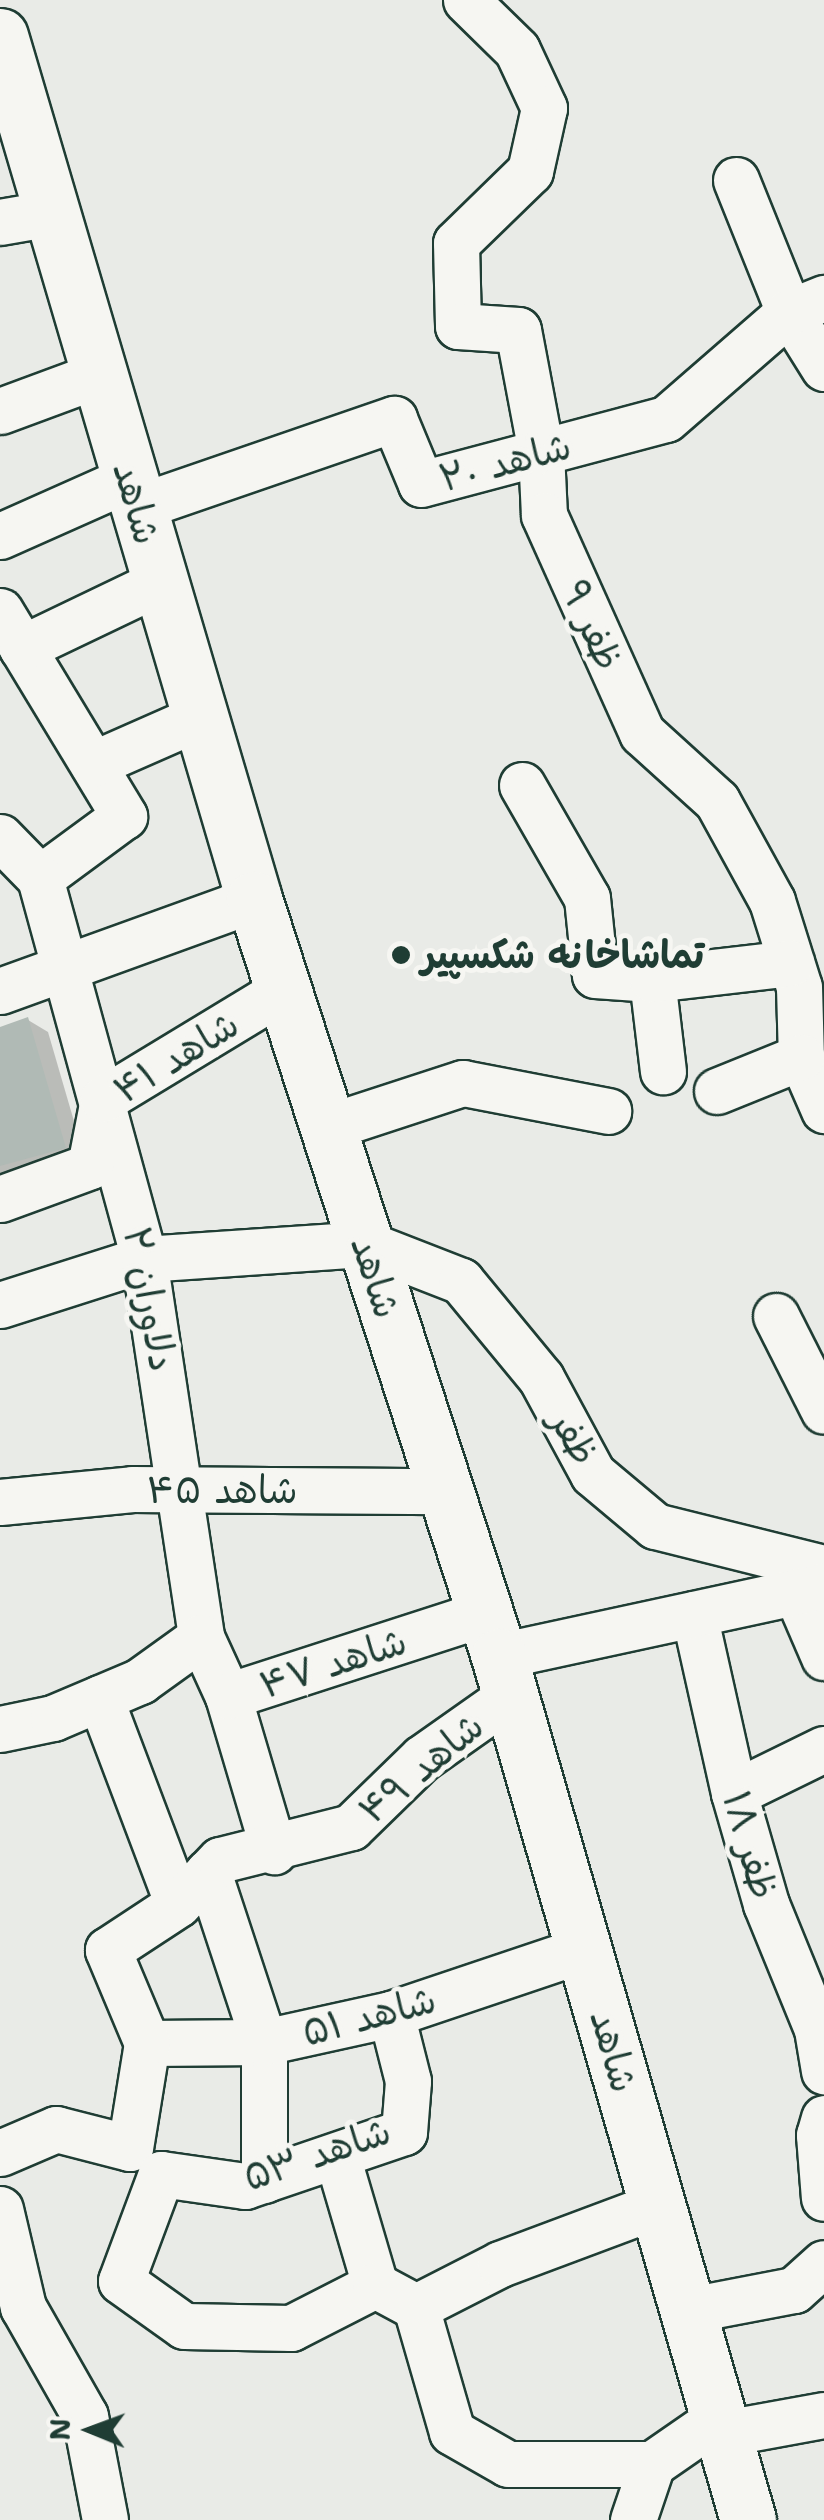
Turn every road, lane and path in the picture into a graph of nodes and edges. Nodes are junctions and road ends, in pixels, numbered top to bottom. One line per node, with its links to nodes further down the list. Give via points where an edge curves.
1 (466, 0): 9 (street, ظفر ۹, via 516,50 544,108 530,172 456,243 458,326 518,330)
2 (2, 53): 4 (main road, شاهد)
3 (736, 180): 5 (street)
4 (26, 218): 7 (main road, شاهد)
5 (806, 305): 6 (street); 9 (street, شاهد ۲۰, via 666,419)
6 (824, 368)
7 (100, 374): 8 (street); 10 (main road, شاهد)
8 (0, 411)
9 (542, 452): 10 (street, شاهد ۲۰, via 422,484 394,420); 20 (street, ظفر ۹, via 544,514 599,646 642,733 717,801 772,901)
10 (134, 492): 11 (street); 12 (main road, شاهد)
11 (0, 536)
12 (160, 582): 13 (street); 14 (main road, شاهد)
13 (11, 630): 15 (street)
14 (200, 718): 15 (street); 19 (main road, شاهد)
15 (93, 764): 18 (street, via 124,816)
16 (522, 786): 22 (street, via 587,898 595,975)
17 (0, 836): 18 (street)
18 (40, 878): 21 (street, دلاوران ۲)
19 (254, 900): 21 (street); 23 (main road, شاهد)
20 (791, 963): 22 (street); 25 (street, ظفر ۹, via 799,987)
21 (64, 968): 24 (street); 28 (street, دلاوران ۲)
22 (652, 979): 26 (street)
23 (283, 990): 28 (street, شاهد ۴۱); 31 (main road, شاهد)
24 (0, 991)
25 (801, 1057): 27 (street); 29 (street, ظفر ۹)
26 (663, 1071)
27 (717, 1092)
28 (103, 1099): 32 (street, شاهد ۴۱, via 90,1166); 34 (street, دلاوران ۲)
29 (824, 1110)
30 (608, 1112): 31 (street, via 464,1084)
31 (328, 1127): 33 (main road, شاهد)
32 (0, 1199)
33 (366, 1244): 34 (street); 39 (main road, شاهد); 41 (street, ظفر, via 460,1281 541,1378 593,1474 656,1526)
34 (144, 1259): 35 (street); 38 (street, دلاوران ۲)
35 (0, 1304)
36 (776, 1316): 37 (street)
37 (824, 1410)
38 (182, 1490): 39 (street, شاهد ۴۵); 40 (street, شاهد ۴۵); 43 (street, دلاوران ۲)
39 (446, 1492): 44 (main road, شاهد)
40 (0, 1502)
41 (815, 1582): 42 (street); 45 (street)
42 (694, 1614): 44 (street); 50 (street, ظفر ۱۸)
43 (201, 1637): 46 (street, شاهد ۴۷); 47 (street, via 140,1681)
44 (498, 1655): 46 (street, شاهد ۴۷); 51 (street, شاهد ۴۹, via 422,1758 351,1827); 53 (main road, شاهد)
45 (824, 1657)
46 (228, 1696): 51 (street)
47 (100, 1698): 48 (street, via 54,1718); 52 (street)
48 (0, 1729)
49 (824, 1748): 50 (street)
50 (734, 1792): 57 (street, ظفر ۱۸, via 766,1904 817,2029)
51 (274, 1851): 52 (street, شاهد ۴۹, via 220,1860)
52 (193, 1888): 55 (street); 56 (street, شاهد ۴۹, via 108,1950)
53 (584, 1949): 54 (street, شاهد ۵۱); 64 (main road, شاهد)
54 (391, 2014): 55 (street, شاهد ۵۱); 60 (street, شاهد ۵۳, via 408,2081 404,2132)
55 (264, 2042): 56 (street, شاهد ۵۱); 62 (street)
56 (147, 2043): 61 (street)
57 (824, 2071)
58 (822, 2129): 63 (street)
59 (0, 2153): 61 (street, via 56,2129)
60 (336, 2156): 62 (street, شاهد ۵۳); 67 (street)
61 (145, 2160): 62 (street, شاهد ۵۳, via 245,2186); 67 (street, via 121,2281 184,2326 291,2328)
62 (264, 2180)
63 (824, 2198)
64 (658, 2205): 68 (street, via 500,2264); 69 (main road, شاهد)
65 (0, 2209): 73 (street, via 23,2307 85,2416)
66 (824, 2263): 69 (street, via 794,2290)
67 (376, 2285): 68 (street)
68 (416, 2307): 72 (street, via 452,2432 508,2464)
69 (689, 2310): 71 (main road, شاهد)
70 (824, 2415): 71 (street)
71 (722, 2425): 72 (street); 75 (main road, شاهد)
72 (652, 2464): 74 (street)
73 (105, 2520)
74 (633, 2520)
75 (748, 2520)

